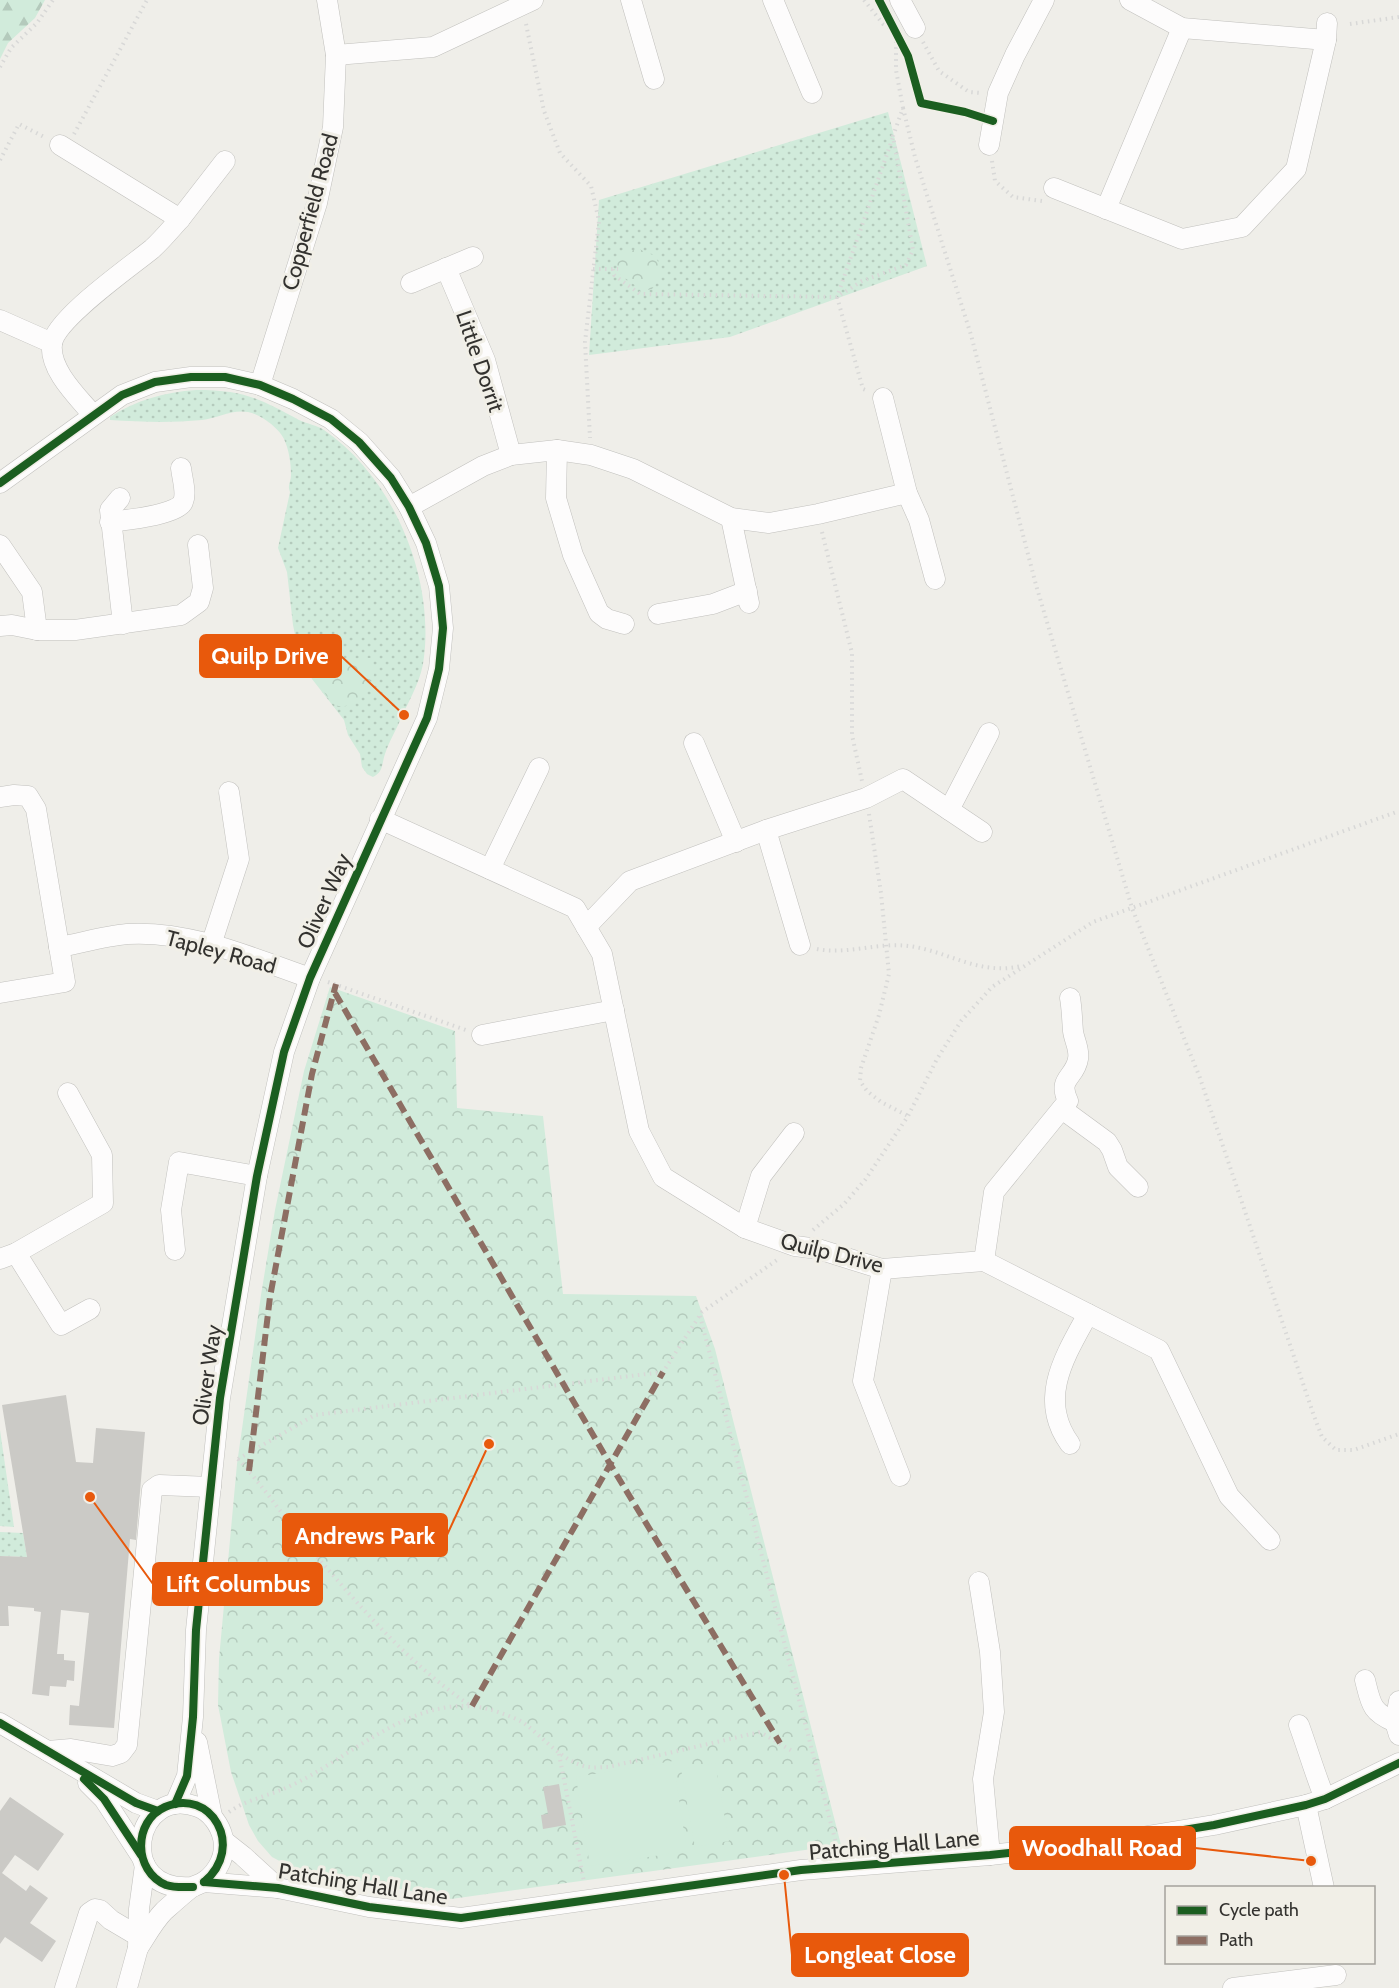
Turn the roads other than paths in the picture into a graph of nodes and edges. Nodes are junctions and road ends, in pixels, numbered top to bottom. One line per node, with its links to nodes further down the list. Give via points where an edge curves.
1 (327, 0): 10 (street, Copperfield Road)
2 (631, 0): 11 (street)
3 (773, 0): 12 (street)
4 (1044, 0): 13 (street, via 998,93)
5 (1130, 0): 9 (street)
6 (527, 3): 10 (street, via 433,47)
7 (892, 5): 8 (street)
8 (915, 28)
9 (1182, 28): 17 (street); 17 (street, via 1327,32 1296,169 1242,227 1182,239)
10 (336, 55): 24 (street, Copperfield Road, via 333,127 317,203)
11 (654, 79)
12 (812, 93)
13 (989, 145)
14 (63, 147): 18 (street)
15 (225, 161): 18 (street)
16 (1054, 188): 17 (street)
17 (1106, 209)
18 (180, 219): 23 (street, via 154,247 60,327)
19 (473, 257): 20 (street)
20 (446, 268): 21 (street); 28 (street, Little Dorrit, via 484,360)
21 (411, 283)
22 (0, 320): 23 (street)
23 (52, 343): 26 (street, via 58,369)
24 (260, 385): 26 (street, Oliver Way, via 225,377 155,382 122,395); 33 (street, Oliver Way, via 331,419 359,442 391,478)
25 (883, 398): 31 (street)
26 (93, 415): 30 (street, Oliver Way)
27 (557, 450): 28 (street); 34 (street, via 591,455 633,469); 41 (street, via 556,498 573,555 599,613)
28 (511, 454): 33 (street)
29 (181, 468): 35 (street, via 184,494 179,507 166,513)
30 (0, 483)
31 (908, 493): 34 (street, via 769,523); 38 (street)
32 (120, 498): 35 (street, via 110,510)
33 (409, 507): 50 (street, Oliver Way, via 426,543 439,586 443,628 439,669 427,718)
34 (731, 518): 39 (street, via 748,598)
35 (110, 522): 40 (street)
36 (0, 545): 43 (street, via 32,592)
37 (198, 545): 40 (street, via 203,588 199,602 181,615)
38 (935, 579)
39 (658, 614)
40 (123, 624): 43 (street)
41 (624, 624)
42 (0, 626): 43 (street)
43 (37, 630)
44 (989, 734): 49 (street)
45 (694, 743): 53 (street)
46 (539, 768): 54 (street)
47 (230, 792): 56 (street, via 239,859)
48 (0, 797): 58 (street, via 28,796 36,809)
49 (949, 810): 51 (street, via 903,779 866,798); 52 (street)
50 (380, 819): 54 (street, Quilp Drive); 59 (street, Oliver Way)
51 (766, 830): 53 (street); 57 (street)
52 (982, 832)
53 (736, 842): 55 (street, via 630,881)
54 (490, 869): 55 (street, Quilp Drive, via 575,908)
55 (586, 927): 62 (street, Quilp Drive, via 602,954)
56 (212, 945): 58 (street, Tapley Road, via 166,935 126,934); 59 (street, Tapley Road)
57 (800, 945)
58 (59, 947): 60 (street, via 65,982)
59 (310, 978): 67 (street, Oliver Way, via 284,1052)
60 (0, 993)
61 (1070, 998): 65 (street, via 1079,1052 1064,1084)
62 (614, 1010): 63 (street); 69 (street, Quilp Drive, via 639,1131 663,1177)
63 (482, 1035)
64 (68, 1093): 71 (street, via 102,1155 103,1203)
65 (1065, 1105): 68 (street, via 1107,1142 1118,1167); 72 (street, via 994,1192)
66 (794, 1133): 69 (street, via 761,1176)
67 (258, 1176): 70 (street, via 179,1162 171,1210); 78 (street, Oliver Way, via 220,1398)
68 (1138, 1187)
69 (745, 1228): 73 (street, Quilp Drive)
70 (175, 1250)
71 (8, 1256): 74 (street, via 61,1325)
72 (984, 1261): 73 (street, Quilp Drive); 75 (street)
73 (882, 1269): 77 (street, via 863,1381)
74 (90, 1310)
75 (1088, 1314): 76 (street, via 1062,1363 1054,1392 1056,1413); 79 (street, via 1159,1350 1229,1496)
76 (1070, 1444)
77 (900, 1476)
78 (211, 1487): 83 (street, Oliver Way, via 196,1630); 87 (street, via 159,1485 152,1490 127,1745 112,1756 71,1749)
79 (1270, 1540)
80 (979, 1582): 93 (street, via 994,1712 983,1779)
81 (1365, 1680): 86 (street, via 1375,1711)
82 (1399, 1701): 86 (street)
83 (193, 1717): 90 (street, Oliver Way, via 187,1776); 91 (street, Oliver Way)
84 (0, 1723): 87 (street)
85 (1299, 1725): 89 (street, via 1308,1750)
86 (1397, 1728)
87 (56, 1756): 90 (street, via 136,1803); 94 (street, Patching Hall Lane, via 104,1799)
88 (1399, 1763): 89 (street, Patching Hall Lane)
89 (1315, 1802): 93 (street, Patching Hall Lane, via 1214,1825); 96 (street)
90 (166, 1808): 91 (street, via 188,1804); 94 (street, via 147,1824 141,1839)
91 (212, 1816): 92 (street, Patching Hall Lane)
92 (224, 1841): 95 (street, via 220,1864); 97 (street, Patching Hall Lane)
93 (990, 1855): 97 (street, Patching Hall Lane, via 801,1870 461,1918 369,1907)
94 (143, 1860): 95 (street, Patching Hall Lane, via 153,1876 165,1885 179,1888); 98 (street)
95 (199, 1884): 97 (street, Patching Hall Lane); 98 (street, via 163,1912)
96 (1324, 1886)
97 (278, 1888)
98 (138, 1942): 100 (street, via 100,1910 89,1913); 101 (street)
99 (1336, 1975): 102 (street)
100 (65, 1988)
101 (127, 1988)
102 (1233, 1988)

